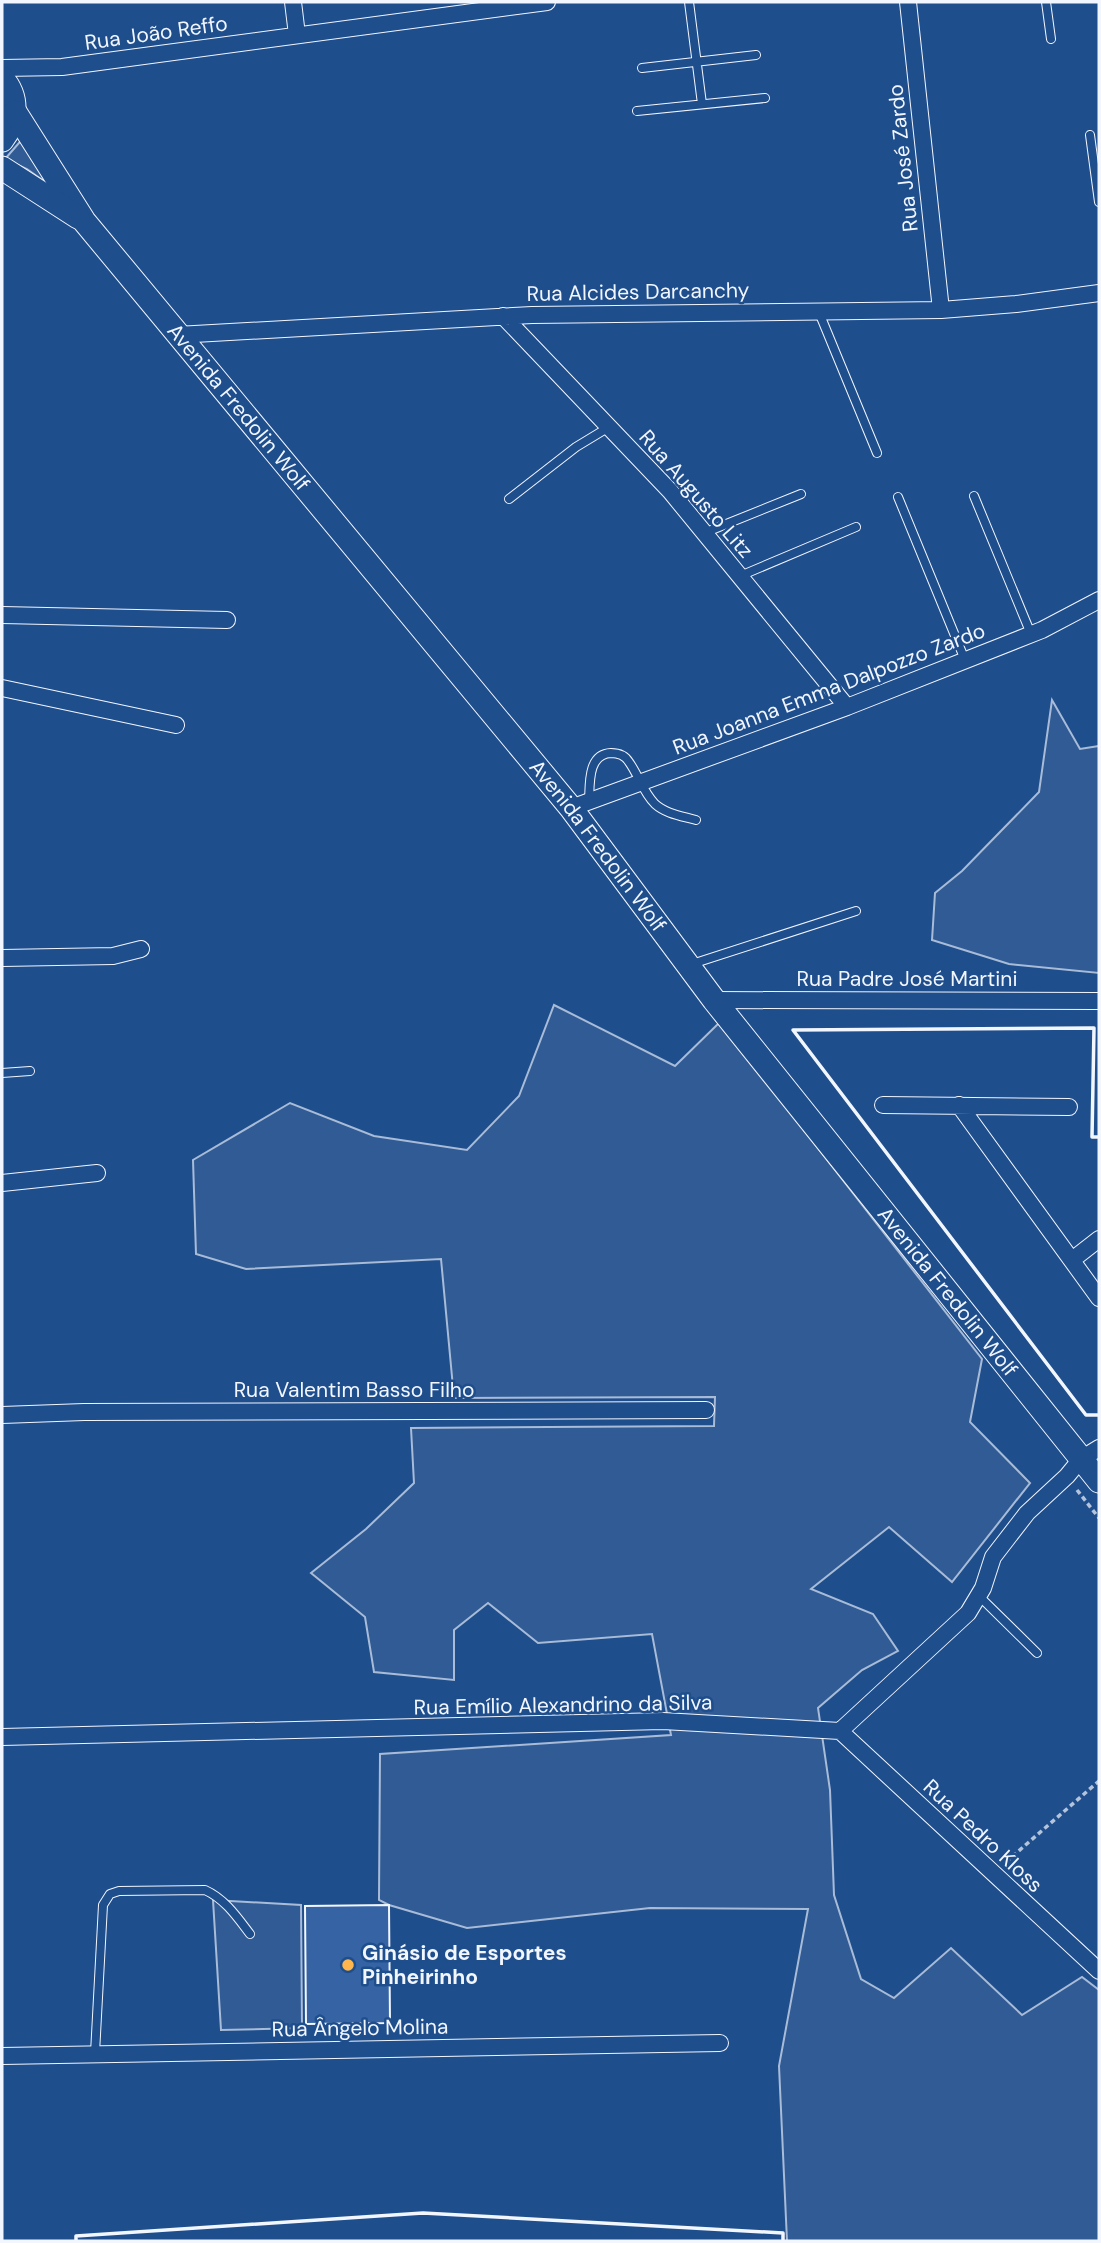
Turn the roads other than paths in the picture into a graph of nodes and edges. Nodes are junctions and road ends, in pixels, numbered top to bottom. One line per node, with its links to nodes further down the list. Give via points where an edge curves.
1 (293, 2): 6 (street)
2 (547, 2): 6 (street, Rua João Reffo)
3 (689, 2): 9 (lane)
4 (908, 2): 23 (street, Rua José Zardo)
5 (1046, 2): 7 (lane)
6 (297, 35): 11 (street, Rua João Reffo)
7 (1051, 39)
8 (757, 55): 9 (lane)
9 (696, 62): 10 (lane); 13 (lane)
10 (642, 68)
11 (4, 77): 15 (main road, Avenida Fredolin Wolf)
12 (765, 98): 13 (lane)
13 (702, 104): 14 (lane)
14 (637, 111)
15 (15, 112): 17 (main road); 20 (main road, Avenida Fredolin Wolf)
16 (1090, 135): 19 (lane)
17 (2, 140)
18 (2, 168): 20 (main road, Avenida Fredolin Wolf)
19 (1099, 202)
20 (84, 221): 25 (main road, Avenida Fredolin Wolf)
21 (1099, 293): 23 (street, Rua Alcides Darcanchy)
22 (818, 310): 23 (street, Rua Alcides Darcanchy); 24 (street, Rua Alcides Darcanchy); 27 (lane)
23 (940, 310)
24 (503, 316): 25 (street, Rua Alcides Darcanchy); 26 (street, Rua Augusto Litz)
25 (177, 335): 44 (main road, Avenida Fredolin Wolf)
26 (609, 427): 31 (lane); 33 (street, Rua Augusto Litz)
27 (877, 453)
28 (801, 494): 33 (lane)
29 (974, 496): 38 (lane)
30 (898, 497): 39 (lane)
31 (509, 499)
32 (856, 527): 34 (lane)
33 (704, 533): 34 (street, Rua Augusto Litz)
34 (740, 576): 41 (street, Rua Augusto Litz)
35 (1099, 600): 38 (street, Rua Joanna Emma Dalpozzo Zardo)
36 (2, 615): 37 (street)
37 (227, 620)
38 (1031, 634): 39 (street, Rua Joanna Emma Dalpozzo Zardo)
39 (965, 660): 41 (street, Rua Joanna Emma Dalpozzo Zardo)
40 (2, 688): 42 (street)
41 (847, 707): 43 (street, Rua Joanna Emma Dalpozzo Zardo)
42 (176, 725)
43 (640, 783): 44 (street, Rua Joanna Emma Dalpozzo Zardo); 44 (lane, via 628,760 619,753 606,753 595,761); 45 (lane, via 666,811)
44 (580, 805): 49 (main road, Avenida Fredolin Wolf)
45 (696, 820)
46 (856, 911): 49 (lane)
47 (141, 949): 48 (street, via 113,956)
48 (2, 958)
49 (688, 965): 50 (main road, Avenida Fredolin Wolf)
50 (714, 1000): 51 (street, Rua Padre José Martini); 64 (main road, Avenida Fredolin Wolf)
51 (1099, 1001)
52 (30, 1071): 53 (lane)
53 (2, 1073)
54 (883, 1105): 55 (street)
55 (959, 1105): 56 (street); 60 (street)
56 (1069, 1107)
57 (97, 1173): 58 (street)
58 (2, 1183)
59 (1099, 1239): 60 (street)
60 (1072, 1260): 61 (street)
61 (1099, 1298)
62 (706, 1410): 63 (street, Rua Valentim Basso Filho)
63 (2, 1415)
64 (1082, 1461): 65 (main road, Avenida Fredolin Wolf); 66 (street, via 1027,1513 993,1557)
65 (1099, 1481)
66 (978, 1595): 67 (lane); 68 (street, via 968,1613)
67 (1037, 1653)
68 (839, 1731): 69 (street, Rua Emílio Alexandrino da Silva, via 663,1721); 71 (street, Rua Pedro Kloss)
69 (2, 1737)
70 (250, 1934): 73 (lane, via 226,1904 205,1890 110,1894 103,1905)
71 (1099, 1971)
72 (720, 2043): 73 (street, Rua Ângelo Molina)
73 (95, 2053): 74 (street, Rua Ângelo Molina)
74 (2, 2056)

